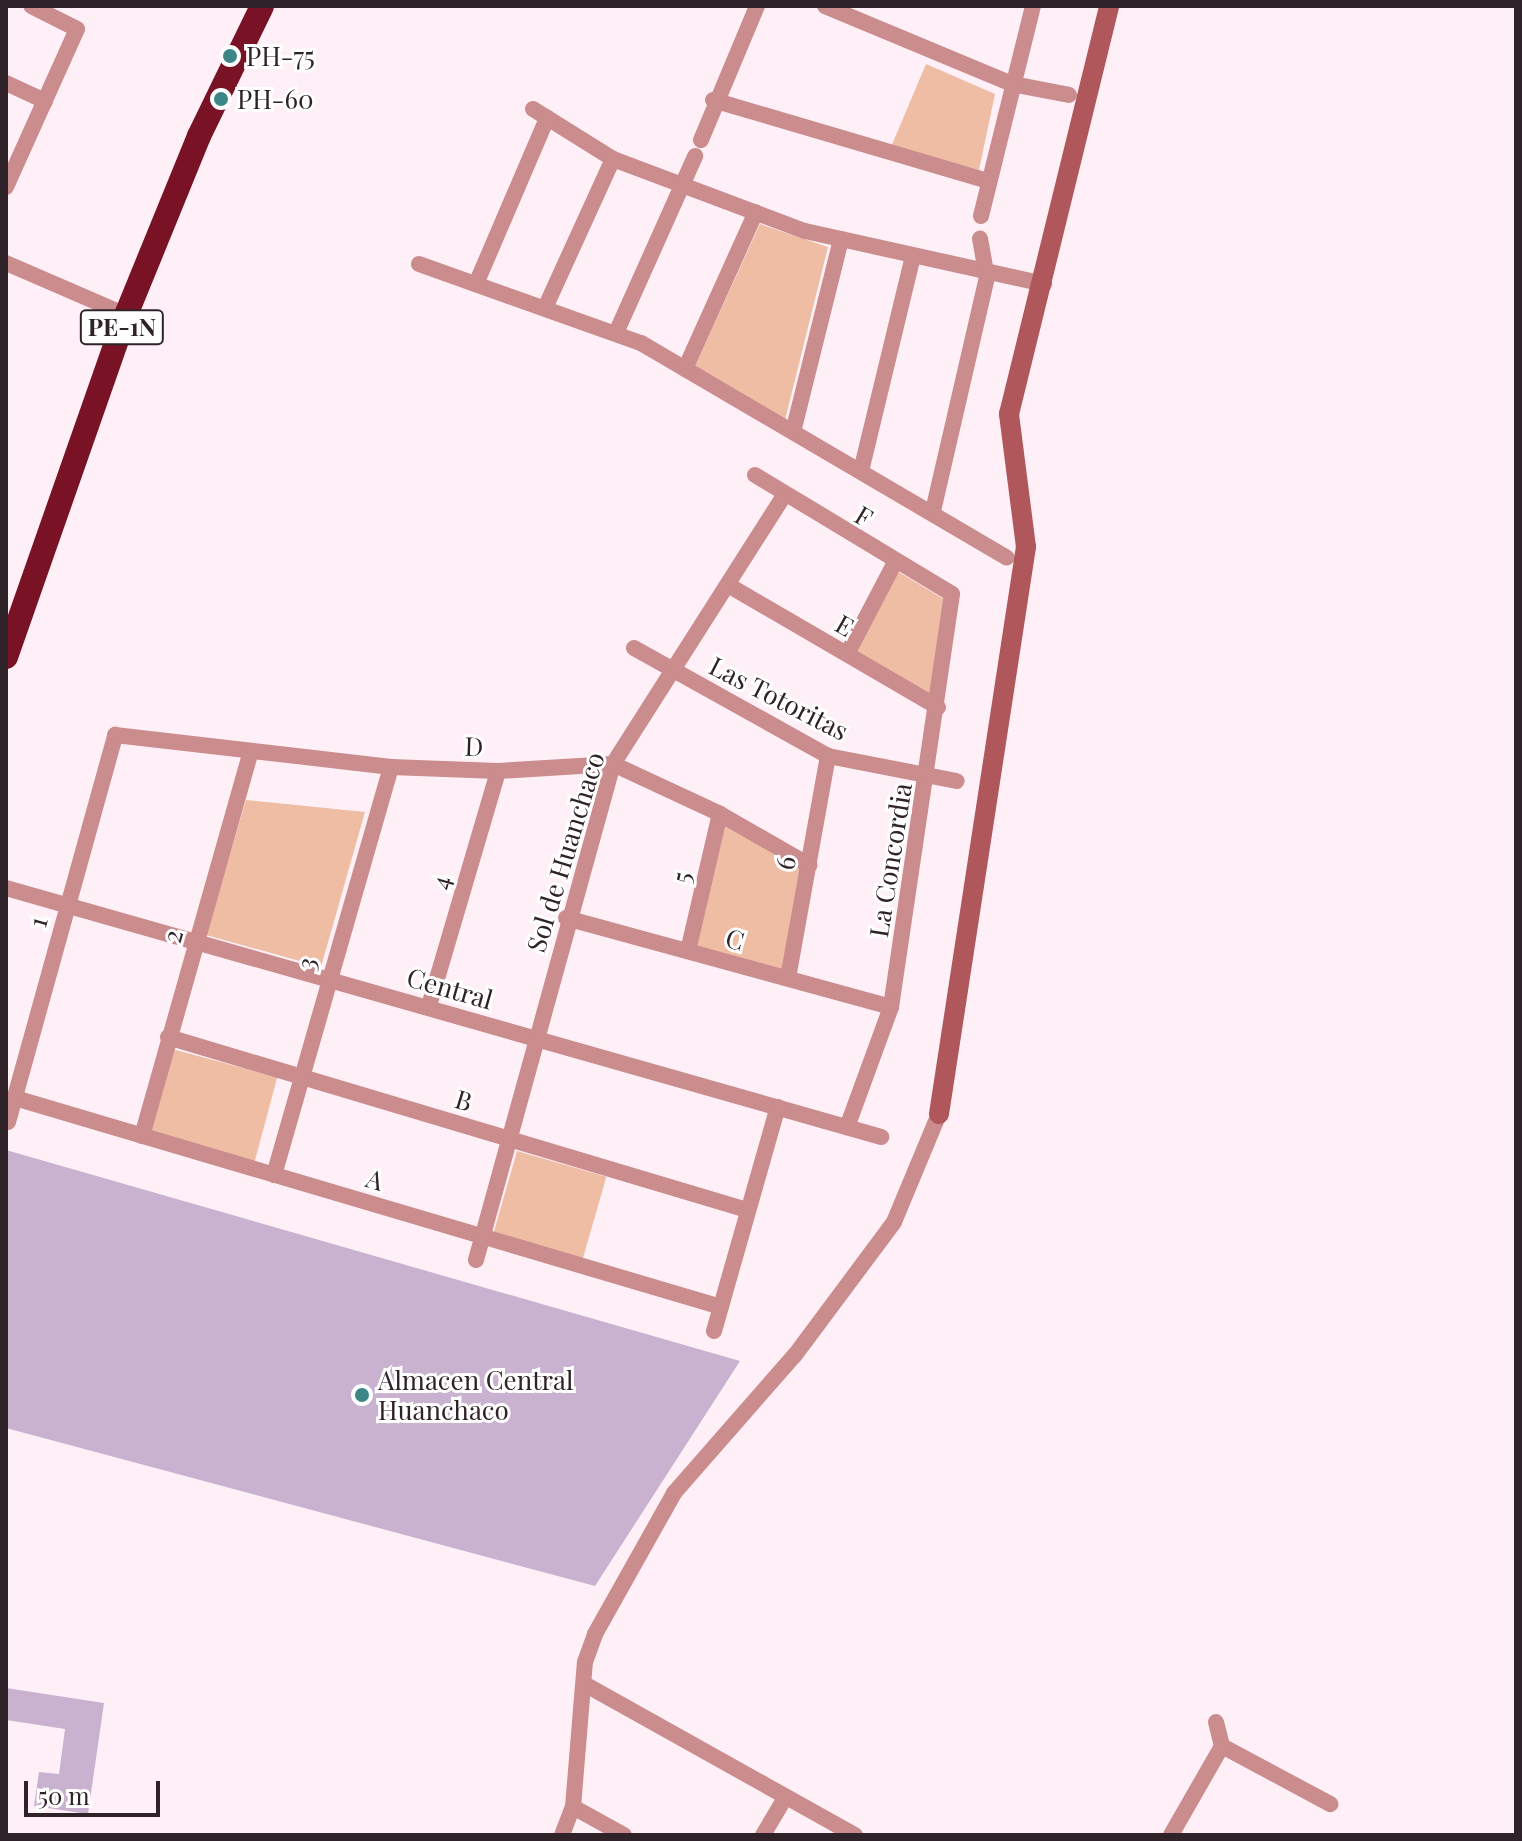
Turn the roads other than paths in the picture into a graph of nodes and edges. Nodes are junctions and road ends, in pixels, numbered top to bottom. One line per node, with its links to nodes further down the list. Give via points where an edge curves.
1 (31, 6): 11 (street, via 77,29)
2 (262, 6): 27 (highway, PE-1N, via 199,136)
3 (757, 6): 10 (street)
4 (825, 6): 8 (street)
5 (1033, 6): 8 (street)
6 (1109, 6): 25 (street)
7 (6, 83): 11 (street)
8 (1012, 84): 9 (street); 14 (street)
9 (1069, 95)
10 (713, 100): 14 (street); 15 (street)
11 (45, 101): 13 (street)
12 (613, 159): 15 (street); 24 (street, via 540,114); 26 (street)
13 (8, 175)
14 (989, 181): 17 (street)
15 (684, 184): 16 (street); 28 (street)
16 (756, 212): 18 (street); 29 (street)
17 (981, 216)
18 (841, 239): 20 (street); 30 (street)
19 (980, 239): 23 (street)
20 (913, 256): 23 (street); 31 (street)
21 (6, 263): 27 (street)
22 (419, 264): 24 (street)
23 (986, 271): 25 (street); 34 (street)
24 (476, 284): 26 (street)
25 (1044, 284): 68 (street, via 1009,414 1026,547)
26 (545, 308): 28 (street)
27 (126, 315): 41 (highway, PE-1N)
28 (616, 333): 29 (street)
29 (685, 369): 30 (street)
30 (793, 432): 31 (street)
31 (861, 471): 34 (street)
32 (755, 475): 33 (street, F)
33 (784, 496): 36 (street, F); 37 (street, Sol de Huanchaco)
34 (933, 511): 35 (street)
35 (1007, 558)
36 (895, 562): 38 (street, F); 40 (street)
37 (728, 585): 40 (street, E); 42 (street, Sol de Huanchaco)
38 (952, 594): 43 (street, La Concordia)
39 (634, 648): 42 (street, Las Totoritas)
40 (847, 654): 43 (street, E)
41 (6, 657)
42 (673, 670): 46 (street, Las Totoritas); 47 (street, Sol de Huanchaco)
43 (938, 707): 50 (street, La Concordia)
44 (115, 735): 45 (street, D); 55 (street, 1)
45 (251, 751): 48 (street, D); 57 (street, 2)
46 (828, 756): 50 (street, Las Totoritas); 53 (street, 6)
47 (613, 764): 49 (street, D); 52 (street, D); 56 (street, Sol de Huanchaco)
48 (391, 767): 49 (street, D); 60 (street, 3)
49 (498, 771): 61 (street, 4)
50 (927, 776): 51 (street, Las Totoritas); 62 (street, La Concordia)
51 (957, 781)
52 (720, 814): 53 (street, D); 58 (street, 5)
53 (809, 865): 59 (street, 6)
54 (6, 888): 55 (street, Central)
55 (66, 905): 57 (street, Central); 66 (street, 1)
56 (566, 918): 58 (street, C); 64 (street, Sol de Huanchaco)
57 (195, 942): 60 (street, Central); 63 (street, 2)
58 (688, 951): 59 (street, C)
59 (788, 978): 62 (street, C)
60 (327, 979): 61 (street, Central); 65 (street, 3)
61 (429, 1006): 64 (street, Central)
62 (891, 1007): 70 (street, La Concordia)
63 (168, 1037): 65 (street, B); 71 (street, 2)
64 (536, 1037): 67 (street, Central); 73 (street, Sol de Huanchaco)
65 (300, 1077): 73 (street, B); 74 (street, 3)
66 (15, 1098): 69 (street, 1); 71 (street, A)
67 (778, 1107): 70 (street, Central); 75 (street)
68 (939, 1114): 80 (street, via 894,1222 795,1355 674,1493 595,1634 585,1662)
69 (8, 1122)
70 (847, 1127): 72 (street, Central)
71 (142, 1136): 74 (street, A)
72 (881, 1137)
73 (509, 1139): 75 (street, B); 76 (street, Sol de Huanchaco)
74 (274, 1175): 76 (street, A)
75 (747, 1210): 78 (street)
76 (482, 1236): 77 (street, Sol de Huanchaco); 78 (street, A)
77 (476, 1260)
78 (721, 1307): 79 (street)
79 (714, 1331)
80 (588, 1686): 83 (street); 85 (street)
81 (1216, 1722): 82 (street)
82 (1222, 1746): 84 (street); 90 (street)
83 (785, 1798): 88 (street); 89 (street)
84 (1330, 1804)
85 (573, 1807): 86 (street); 87 (street)
86 (562, 1835)
87 (624, 1835)
88 (763, 1835)
89 (855, 1835)
90 (1171, 1835)

